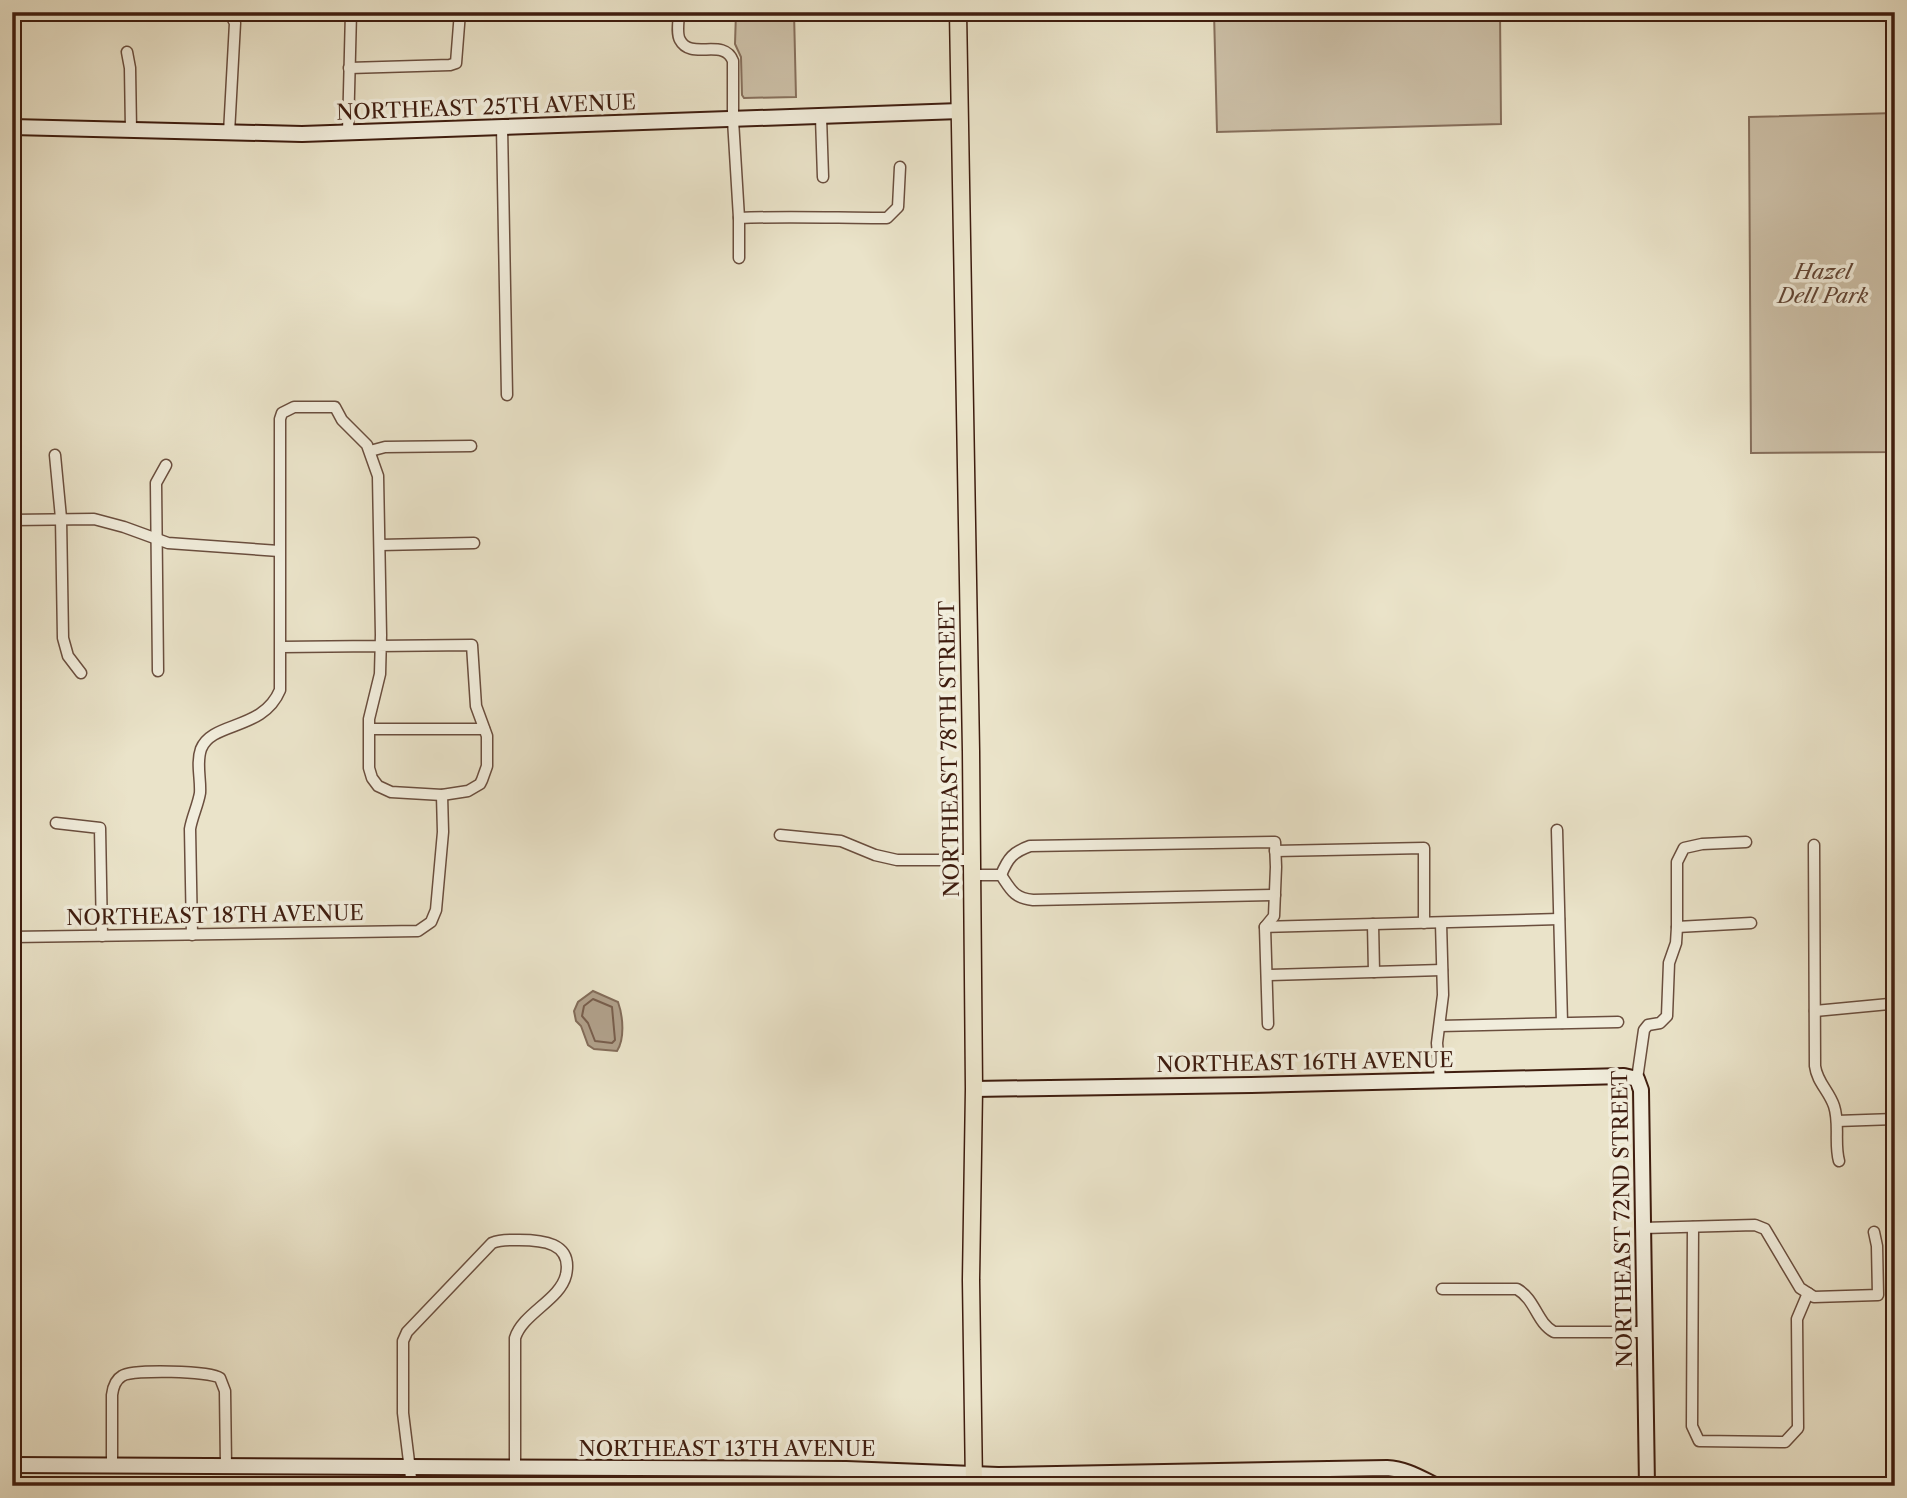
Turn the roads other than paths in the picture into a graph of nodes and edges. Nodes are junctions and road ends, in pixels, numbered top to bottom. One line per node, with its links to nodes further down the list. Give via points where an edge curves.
1 (229, 12): 14 (street, via 235,23)
2 (351, 12): 7 (street)
3 (460, 12): 7 (street, via 456,63)
4 (679, 12): 10 (street, via 682,43 690,48 723,50 732,57)
5 (958, 12): 8 (main road, NORTHEAST 78TH STREET)
6 (127, 52): 13 (street)
7 (349, 68): 15 (street)
8 (960, 111): 9 (street, NORTHEAST 25TH AVENUE); 44 (main road, NORTHEAST 78TH STREET)
9 (821, 117): 10 (street, NORTHEAST 25TH AVENUE); 17 (street)
10 (733, 120): 12 (street, NORTHEAST 25TH AVENUE); 18 (street)
11 (12, 127): 13 (street, NORTHEAST 25TH AVENUE)
12 (502, 127): 15 (street, NORTHEAST 25TH AVENUE); 20 (street)
13 (131, 130): 14 (street, NORTHEAST 25TH AVENUE)
14 (229, 132): 15 (street, NORTHEAST 25TH AVENUE)
15 (348, 132)
16 (900, 167): 18 (street, via 898,206 887,218)
17 (823, 177)
18 (740, 218): 19 (street)
19 (739, 258)
20 (507, 395)
21 (471, 446): 22 (street)
22 (370, 451): 29 (street, via 379,481); 30 (street, via 335,407 294,407 282,413)
23 (55, 455): 25 (street)
24 (166, 465): 27 (street, via 156,483)
25 (61, 518): 26 (street); 27 (street, via 106,521); 34 (street, via 63,638 68,656)
26 (12, 520)
27 (157, 539): 30 (street); 33 (street)
28 (474, 543): 29 (street)
29 (380, 545): 31 (street)
30 (279, 551): 32 (street)
31 (381, 644): 32 (street); 35 (street); 36 (street, via 472,645 476,706)
32 (282, 647): 54 (street, via 275,702 250,720 216,732 201,748 200,795 190,830)
33 (158, 671)
34 (81, 673)
35 (370, 729): 36 (street); 37 (street, via 369,768 378,786 391,792)
36 (484, 729): 37 (street, via 486,766 480,784)
37 (442, 795): 54 (street, NORTHEAST 18TH AVENUE, via 436,910 431,922 418,931)
38 (56, 823): 55 (street, via 100,828)
39 (1557, 830): 47 (street)
40 (780, 835): 44 (street, via 841,841 897,860)
41 (1746, 842): 53 (street, via 1684,848 1676,862)
42 (1814, 845): 61 (street)
43 (1275, 851): 45 (street, via 1275,842 1030,846 1015,851); 46 (street); 49 (street, via 1423,848)
44 (972, 868): 45 (street); 68 (main road, NORTHEAST 78TH STREET)
45 (1000, 875): 46 (street, via 1020,899 1033,900)
46 (1275, 895): 52 (street, via 1274,916)
47 (1559, 919): 50 (street); 63 (street)
48 (1751, 922): 53 (street)
49 (1423, 923): 50 (street); 51 (street)
50 (1441, 923): 57 (street)
51 (1373, 924): 52 (street); 58 (street)
52 (1265, 927): 59 (street)
53 (1677, 927): 66 (street, NORTHEAST 72ND STREET, via 1669,963 1667,1016 1644,1030)
54 (192, 935): 55 (street, NORTHEAST 18TH AVENUE)
55 (102, 936): 56 (street, NORTHEAST 18TH AVENUE)
56 (12, 937)
57 (1442, 970): 58 (street); 65 (street)
58 (1374, 972): 59 (street)
59 (1267, 975): 64 (street)
60 (1895, 1001): 61 (street)
61 (1815, 1011): 70 (street, via 1816,1074 1830,1096)
62 (1618, 1022): 63 (street)
63 (1562, 1023): 65 (street)
64 (1268, 1024)
65 (1440, 1026): 67 (street)
66 (1637, 1079): 67 (street, NORTHEAST 16TH AVENUE); 73 (street, NORTHEAST 72ND STREET, via 1641,1090)
67 (1440, 1080): 68 (street, NORTHEAST 16TH AVENUE)
68 (974, 1089): 84 (main road, NORTHEAST 78TH STREET)
69 (1895, 1119): 70 (street)
70 (1837, 1121): 71 (street)
71 (1839, 1161)
72 (1693, 1227): 73 (street); 76 (street, via 1765,1229 1800,1288); 76 (street, via 1692,1426 1699,1441 1785,1442 1798,1428 1797,1319)
73 (1643, 1228): 77 (street, NORTHEAST 72ND STREET)
74 (1874, 1233): 76 (street, via 1878,1295 1814,1297)
75 (1442, 1289): 77 (street, via 1517,1289 1554,1332)
76 (1808, 1293)
77 (1645, 1332): 85 (street, NORTHEAST 72ND STREET)
78 (12, 1465): 79 (street, NORTHEAST 13TH AVENUE)
79 (112, 1465): 80 (street, NORTHEAST 13TH AVENUE); 80 (street, via 112,1395 117,1380 134,1373 208,1373 220,1378 225,1391)
80 (226, 1466): 81 (street, NORTHEAST 13TH AVENUE)
81 (409, 1466): 82 (street, NORTHEAST 13TH AVENUE); 82 (street, via 404,1336 495,1242 546,1241 566,1259 565,1278 515,1338); 86 (street)
82 (515, 1467): 84 (street, NORTHEAST 13TH AVENUE, via 846,1469)
83 (1318, 1469): 84 (street, NORTHEAST 13TH AVENUE); 87 (street); 88 (street, NORTHEAST 13TH AVENUE, via 1398,1468)
84 (974, 1480)
85 (1647, 1485): 89 (street)
86 (412, 1486)
87 (1316, 1486)
88 (1437, 1486)
89 (1624, 1486)

